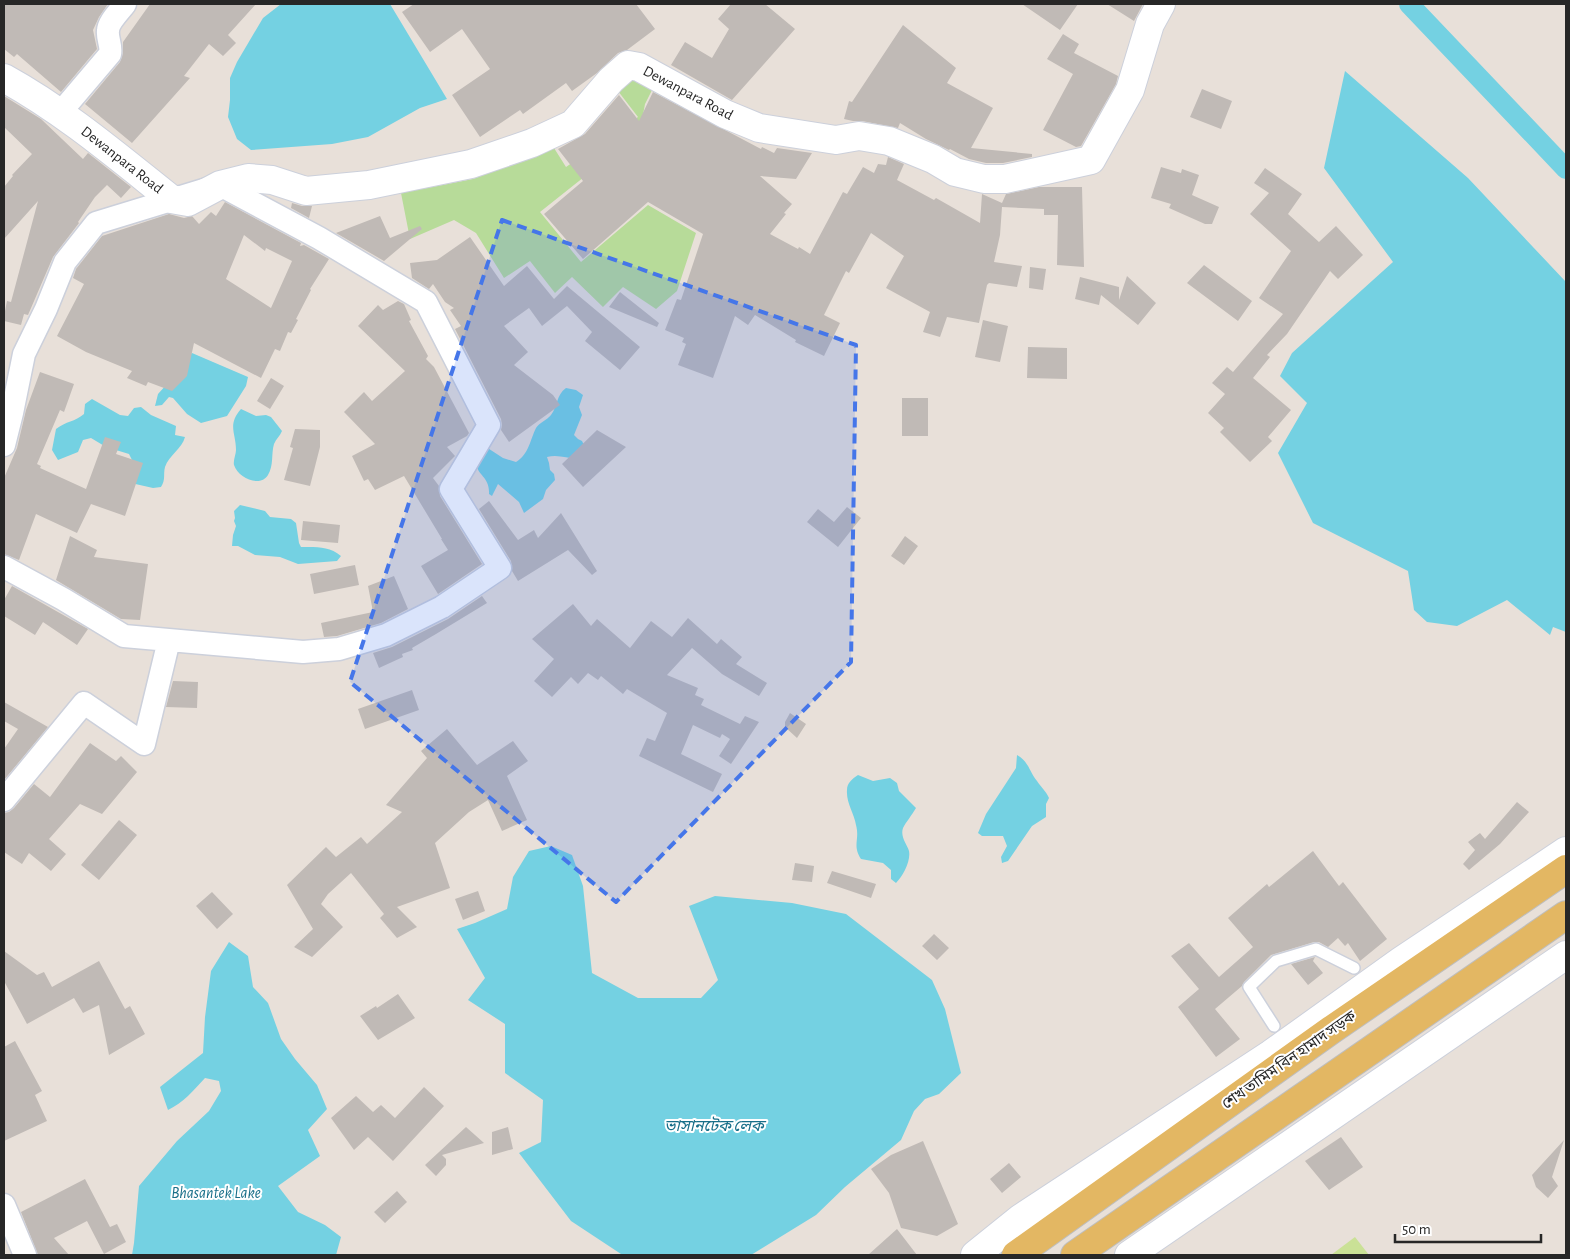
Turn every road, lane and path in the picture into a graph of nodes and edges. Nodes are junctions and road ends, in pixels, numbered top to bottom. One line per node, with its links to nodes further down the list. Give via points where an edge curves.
1 (125, 4): 4 (street, via 109,26 110,54)
2 (1160, 4): 5 (street, Dewanpara Road, via 1150,24 1130,90 1090,160 1005,179 984,179 955,172 889,141 859,136 836,140 760,128 725,114 628,64 572,124 532,143 471,164 369,185 306,191 272,180 248,178)
3 (4, 78): 4 (street, Dewanpara Road)
4 (60, 113): 6 (street, Dewanpara Road)
5 (220, 185): 6 (street, Dewanpara Road, via 188,202); 9 (street, via 319,238 426,302 489,425 451,489 500,568 442,607 409,624 386,635 339,649 303,652)
6 (173, 199): 7 (street, via 96,223 66,262 24,354)
7 (5, 432)
8 (4, 567): 9 (street, via 124,636)
9 (170, 640): 10 (street, via 144,744 84,704)
10 (4, 800)
11 (1566, 851): 19 (street, via 1271,1054 1021,1218)
12 (1566, 869): 20 (main road, শেখ তামিম বিন হামাদ সড়ক, via 1331,1030)
13 (1566, 915): 21 (main road)
14 (1566, 955): 22 (street)
15 (1354, 968): 16 (lane, via 1316,949 1276,961 1249,987)
16 (1274, 1026)
17 (4, 1205): 18 (street)
18 (25, 1255)
19 (975, 1255)
20 (1016, 1255)
21 (1075, 1255)
22 (1129, 1255)

